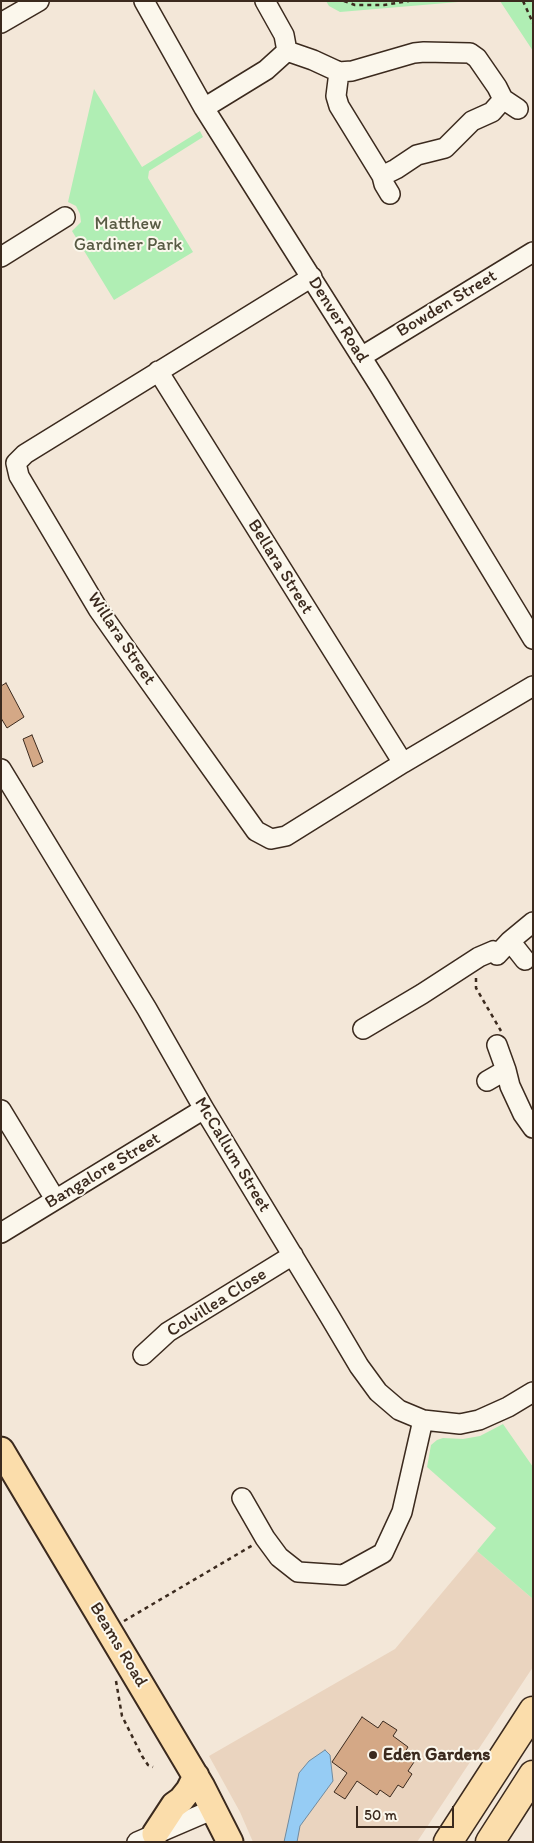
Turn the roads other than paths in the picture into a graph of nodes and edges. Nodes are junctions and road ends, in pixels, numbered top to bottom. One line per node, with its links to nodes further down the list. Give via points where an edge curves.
1 (39, 1): 4 (street)
2 (144, 1): 8 (street, Denver Road)
3 (265, 1): 5 (street, via 284,35)
4 (1, 23)
5 (288, 51): 6 (street); 8 (street, via 266,70)
6 (339, 72): 7 (street, via 414,53 470,53 477,58); 10 (street, via 336,96 339,106)
7 (502, 99): 9 (street); 10 (street, via 492,112 472,122 445,148 417,155)
8 (204, 108): 15 (street, Denver Road)
9 (518, 109)
10 (382, 176): 11 (street)
11 (390, 194)
12 (66, 217): 14 (street)
13 (533, 252): 16 (street, Bowden Street)
14 (1, 257)
15 (312, 277): 16 (street, Denver Road); 17 (street, Willara Street)
16 (361, 357): 18 (street, Denver Road)
17 (158, 371): 20 (street, Bellara Street); 20 (street, Willara Street, via 25,454 16,463 19,476 98,608 256,831 271,839 286,836)
18 (533, 639)
19 (533, 686): 20 (street, Willara Street)
20 (403, 763)
21 (1, 769): 29 (street, McCallum Street)
22 (533, 922): 23 (street)
23 (510, 941): 24 (street); 25 (street, via 490,956 479,958)
24 (525, 960)
25 (363, 1029)
26 (497, 1045): 27 (street)
27 (506, 1070): 28 (street); 31 (street, via 523,1114)
28 (487, 1081)
29 (204, 1109): 32 (street, Bangalore Street); 34 (street, McCallum Street)
30 (1, 1110): 32 (street)
31 (533, 1128)
32 (55, 1199): 33 (street, Bangalore Street)
33 (1, 1233)
34 (293, 1255): 35 (street, Colvillea Close, via 168,1332); 37 (street, McCallum Street, via 378,1392 398,1410)
35 (143, 1355)
36 (533, 1392): 37 (street, McCallum Street, via 479,1420 460,1424)
37 (423, 1420): 39 (street, via 402,1512 383,1553 343,1575 298,1572 265,1538)
38 (1, 1450): 42 (main road, Beams Road)
39 (242, 1498)
40 (533, 1711): 46 (highway)
41 (533, 1775): 47 (highway)
42 (196, 1776): 43 (main road, Beams Road); 44 (main road, via 181,1800)
43 (214, 1809): 44 (street); 45 (main road, Beams Road)
44 (146, 1838)
45 (230, 1842)
46 (448, 1842)
47 (490, 1842)

